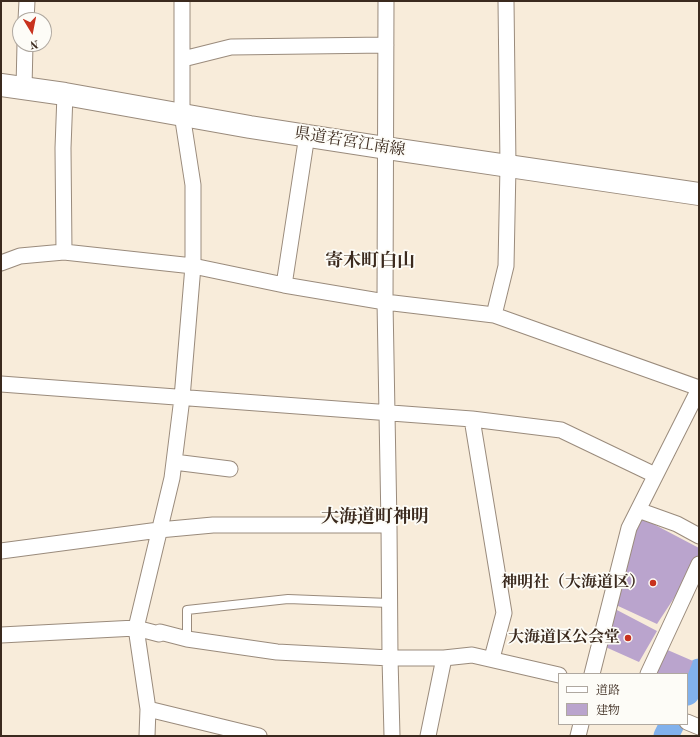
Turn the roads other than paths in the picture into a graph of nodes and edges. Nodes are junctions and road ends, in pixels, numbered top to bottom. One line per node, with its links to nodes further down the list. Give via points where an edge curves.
1 (27, 1): 5 (street)
2 (182, 1): 8 (street)
3 (386, 1): 6 (street)
4 (506, 1): 15 (street)
5 (26, 12)
6 (386, 45): 8 (street, via 231,46); 14 (street)
7 (25, 52): 10 (street)
8 (183, 59): 12 (street)
9 (1, 85): 10 (main road, 県道若宮江南線)
10 (24, 88): 11 (main road, 県道若宮江南線)
11 (65, 94): 12 (main road, 県道若宮江南線); 17 (street)
12 (182, 114): 13 (main road, 県道若宮江南線); 19 (street, via 193,185)
13 (307, 136): 14 (main road, 県道若宮江南線); 20 (street)
14 (386, 148): 15 (main road, 県道若宮江南線); 21 (street)
15 (508, 166): 16 (main road, 県道若宮江南線); 22 (street, via 506,266)
16 (699, 194)
17 (64, 252): 18 (street, via 20,256); 19 (street)
18 (1, 263)
19 (193, 266): 20 (street); 25 (street)
20 (284, 285): 21 (street)
21 (385, 302): 22 (street); 26 (street)
22 (494, 315): 24 (street)
23 (1, 384): 25 (street)
24 (699, 388): 30 (street)
25 (182, 398): 26 (street); 28 (street)
26 (387, 413): 27 (street); 32 (street)
27 (472, 419): 30 (street, via 561,430); 43 (street, via 504,613)
28 (174, 462): 29 (street); 33 (street)
29 (230, 469)
30 (655, 475): 31 (street)
31 (638, 510): 34 (street, via 677,524); 44 (street, via 629,528)
32 (389, 525): 33 (street, via 213,525); 37 (street)
33 (159, 530): 35 (street); 38 (street)
34 (699, 536)
35 (1, 551)
36 (699, 564): 45 (street)
37 (389, 603): 40 (lane, via 288,599 187,610); 41 (street)
38 (136, 628): 39 (street); 40 (street); 47 (street)
39 (1, 635)
40 (187, 639): 41 (street, via 277,652)
41 (390, 658): 42 (street); 53 (street)
42 (444, 658): 43 (street, via 472,655); 54 (street)
43 (492, 658): 46 (street)
44 (592, 673)
45 (648, 673)
46 (558, 675)
47 (148, 709): 51 (street); 52 (street)
48 (688, 722): 50 (street)
49 (581, 725): 55 (street)
50 (699, 727)
51 (148, 736)
52 (259, 736)
53 (392, 736)
54 (428, 736)
55 (578, 736)

